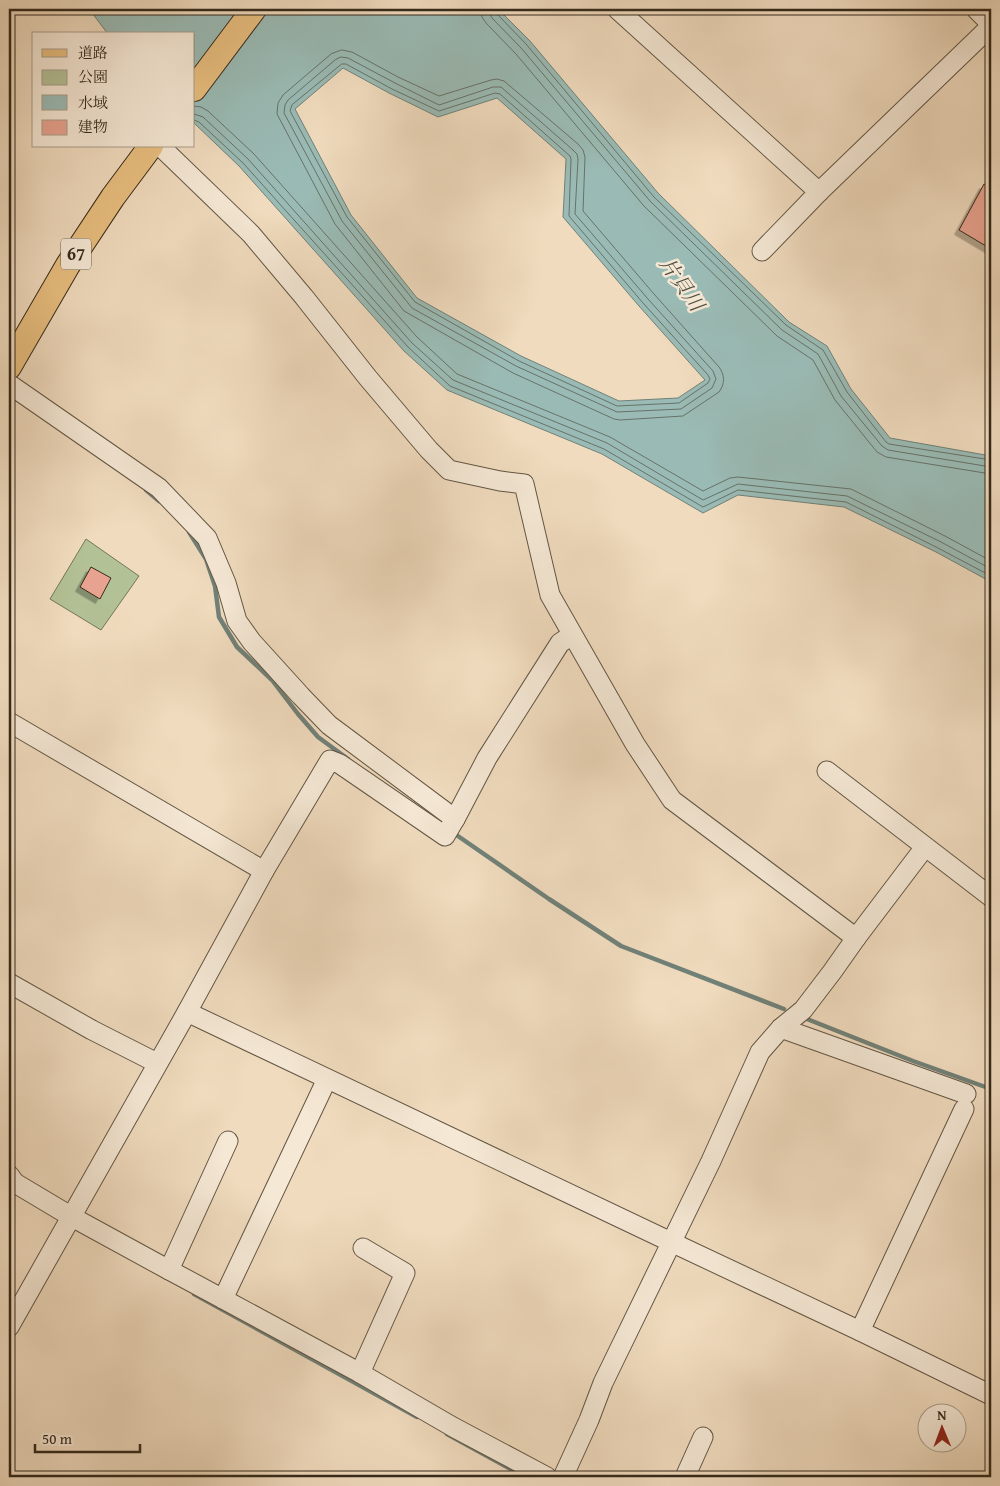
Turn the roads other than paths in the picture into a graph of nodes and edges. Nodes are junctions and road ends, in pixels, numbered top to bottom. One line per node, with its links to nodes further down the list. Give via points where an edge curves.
1 (254, 9): 5 (main road)
2 (617, 9): 8 (street)
3 (976, 9): 4 (street)
4 (991, 26): 8 (street)
5 (195, 87)
6 (150, 148): 10 (main road, 67, via 73,258)
7 (162, 148): 12 (street, via 251,234 368,378 449,470 524,484 550,595)
8 (819, 192): 9 (street)
9 (762, 251)
10 (9, 366)
11 (9, 384): 15 (street, via 158,488 207,538 226,583 237,621 252,642 329,725)
12 (572, 634): 15 (street, via 560,643 487,758); 19 (street, via 634,744 672,800)
13 (9, 722): 17 (street)
14 (828, 771): 16 (street)
15 (455, 819): 17 (street, via 445,836 330,760)
16 (924, 847): 18 (street); 19 (street)
17 (264, 871): 21 (street)
18 (991, 897)
19 (856, 938): 22 (street, via 803,1010)
20 (9, 983): 23 (street)
21 (187, 1012): 23 (street); 24 (street)
22 (781, 1028): 28 (street, via 760,1052); 33 (street, via 965,1102)
23 (157, 1063): 27 (street)
24 (326, 1078): 28 (street); 31 (street)
25 (228, 1141): 30 (street)
26 (9, 1175): 27 (street, via 14,1183)
27 (72, 1217): 30 (street); 32 (street)
28 (671, 1242): 33 (street); 38 (street, via 603,1383)
29 (363, 1248): 34 (street, via 405,1273)
30 (169, 1270): 31 (street)
31 (223, 1299): 34 (street)
32 (9, 1327)
33 (860, 1331): 35 (street)
34 (360, 1373): 37 (street)
35 (991, 1395)
36 (703, 1437): 39 (street)
37 (547, 1477)
38 (563, 1477)
39 (685, 1477)

